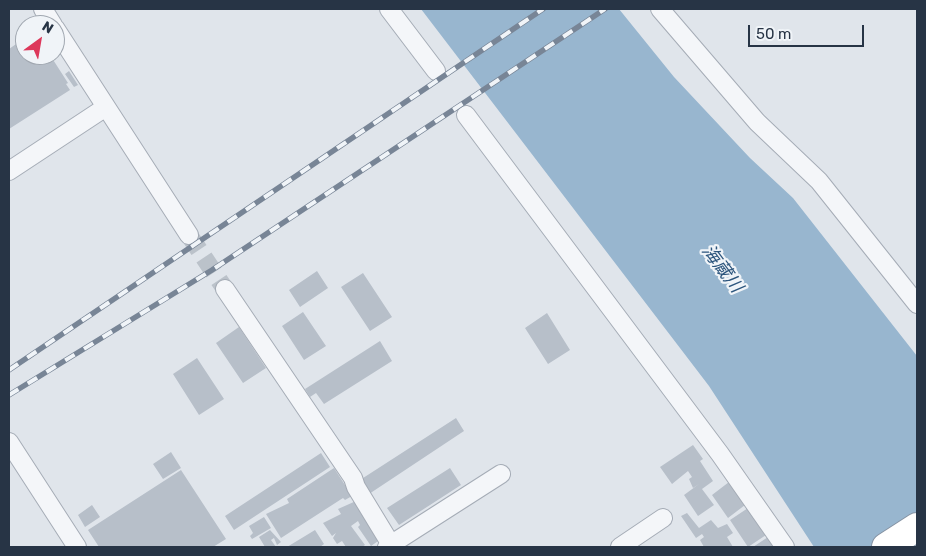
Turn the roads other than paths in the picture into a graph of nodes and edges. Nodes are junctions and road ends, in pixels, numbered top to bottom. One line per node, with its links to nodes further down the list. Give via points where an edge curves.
1 (389, 9): 4 (street)
2 (660, 9): 10 (street, via 757,122 819,181)
3 (65, 43): 5 (street)
4 (436, 71)
5 (106, 107): 7 (street); 8 (street)
6 (466, 115): 19 (street)
7 (9, 171)
8 (189, 235)
9 (225, 289): 16 (street, via 353,478)
10 (917, 304)
11 (9, 442): 12 (street)
12 (15, 464): 17 (street)
13 (501, 474): 16 (street)
14 (663, 518): 18 (street)
15 (917, 527): 20 (highway)
16 (392, 546)
17 (77, 547)
18 (620, 547)
19 (786, 547)
20 (886, 547)

